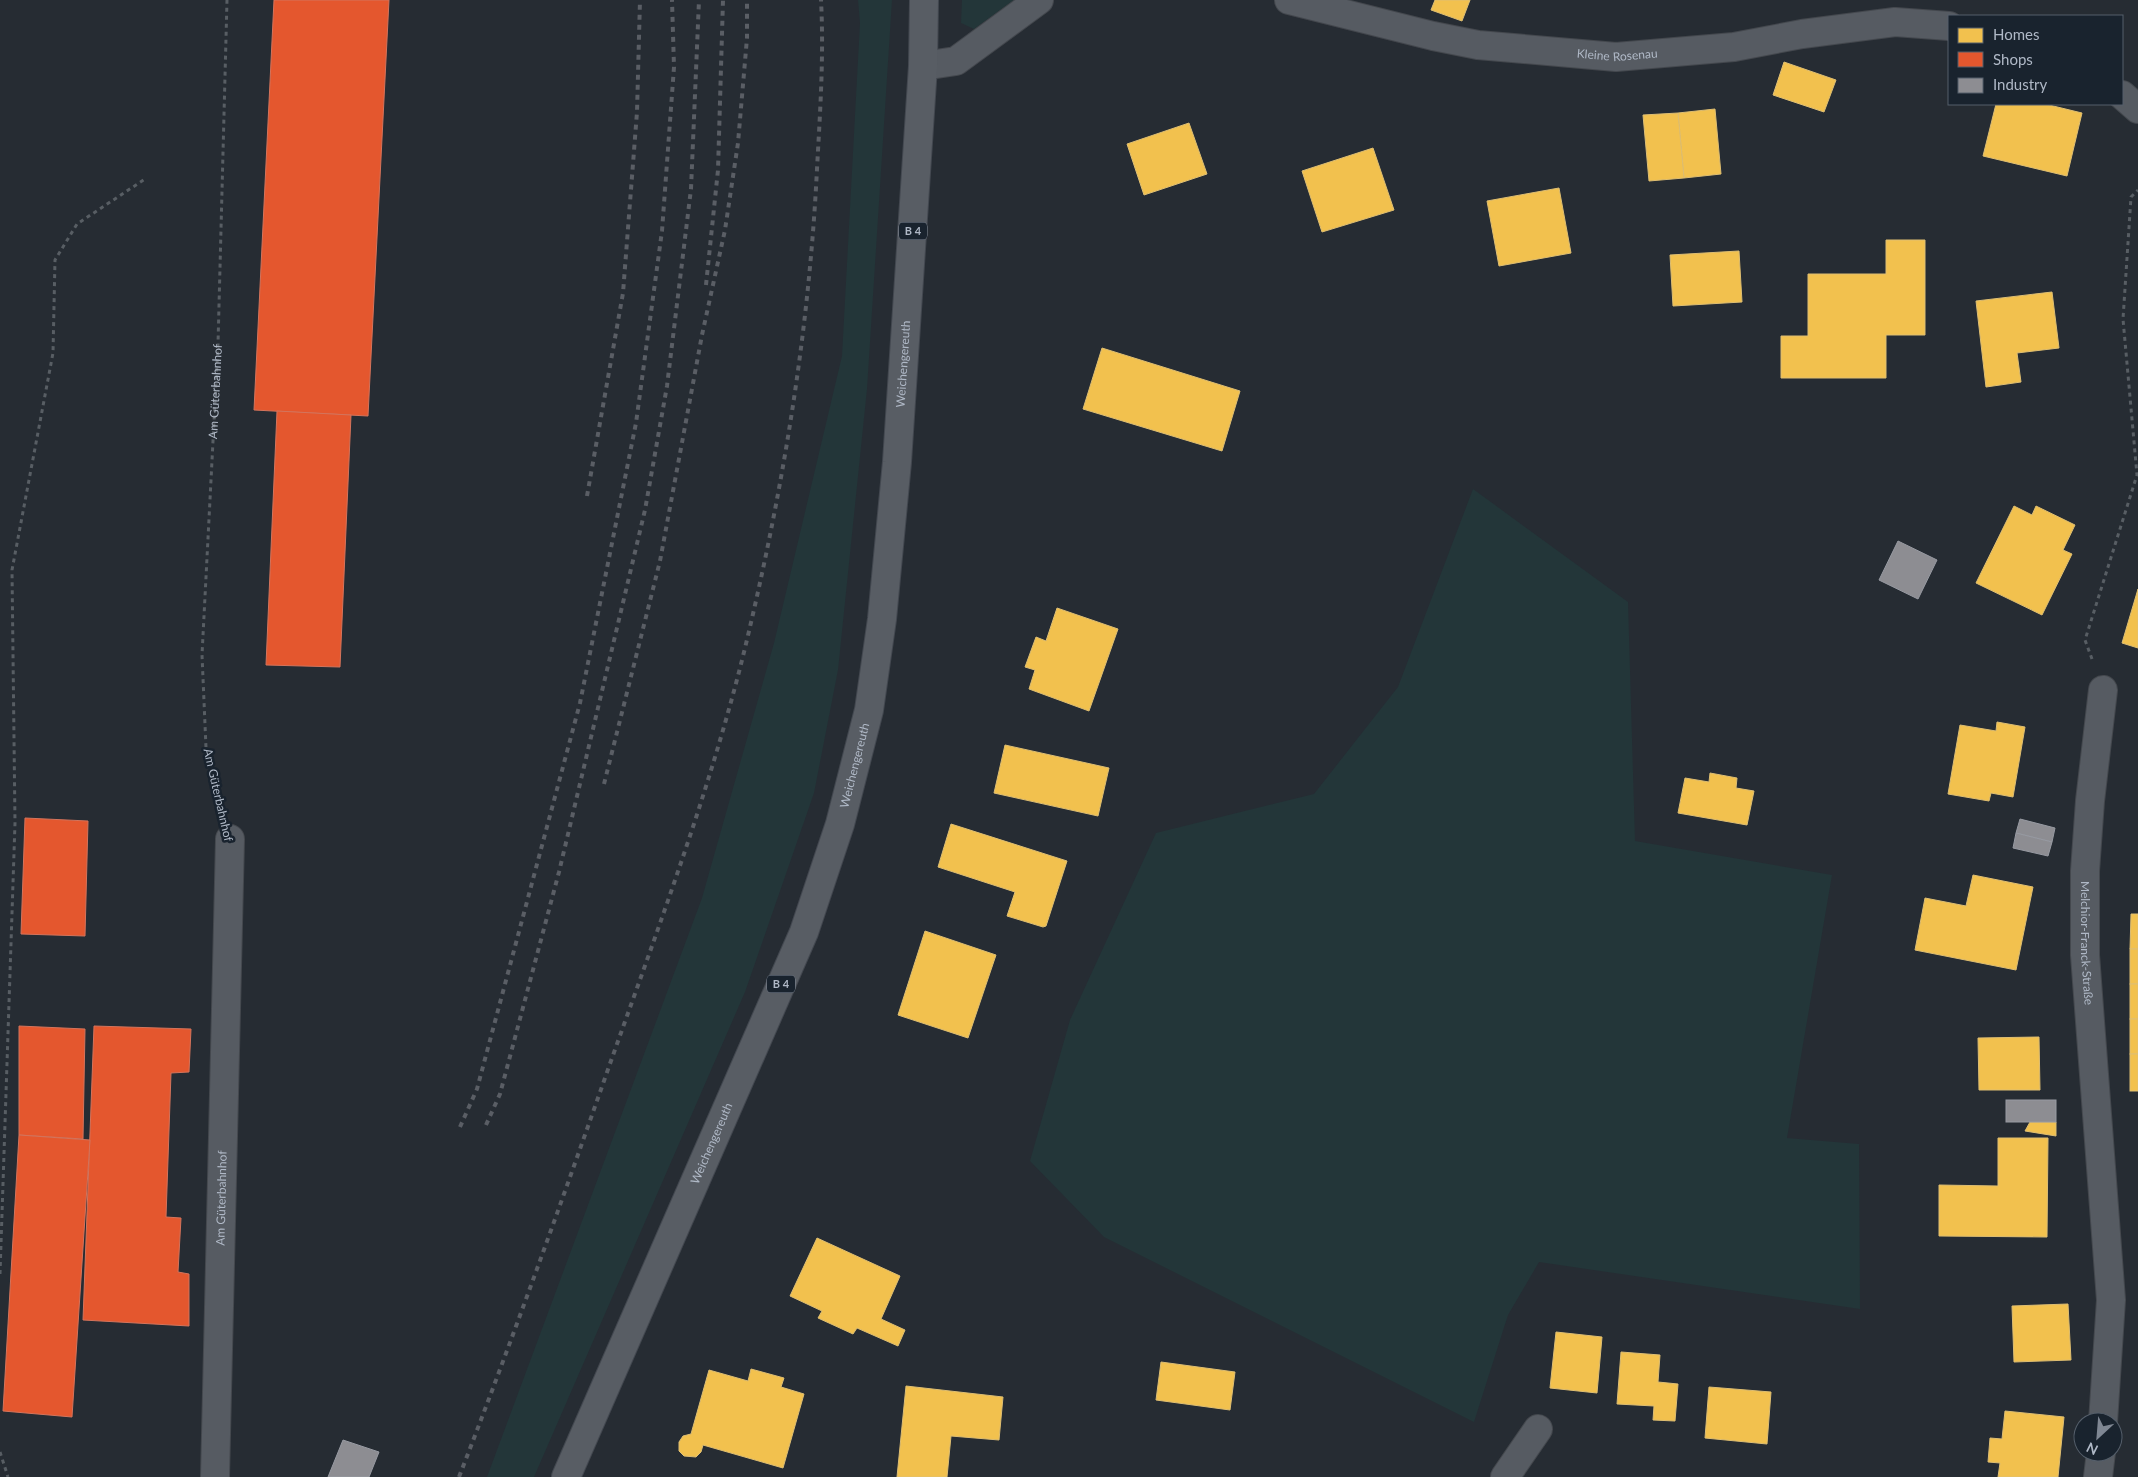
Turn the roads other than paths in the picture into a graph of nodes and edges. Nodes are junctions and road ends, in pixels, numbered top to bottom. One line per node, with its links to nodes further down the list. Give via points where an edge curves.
1 (924, 0): 6 (main road, Weichengereuth / B 4)
2 (1039, 0): 6 (street, via 956,61)
3 (1289, 0): 4 (street, Kleine Rosenau, via 1478,45 1616,57 1734,47)
4 (1900, 11): 5 (street, Kleine Rosenau)
5 (1948, 26)
6 (923, 66): 15 (main road, Weichengereuth / B 4, via 897,462 882,619 869,710 840,824 804,932)
7 (2123, 96): 8 (street)
8 (2138, 110)
9 (2103, 690): 11 (street, Melchior-Franck-Straße, via 2090,801 2085,955 2111,1300)
10 (230, 839): 14 (street, Am Güterbahnhof)
11 (2105, 1412)
12 (1538, 1429): 16 (street)
13 (2100, 1462): 17 (street)
14 (215, 1477)
15 (566, 1477)
16 (1505, 1477)
17 (2098, 1477)

